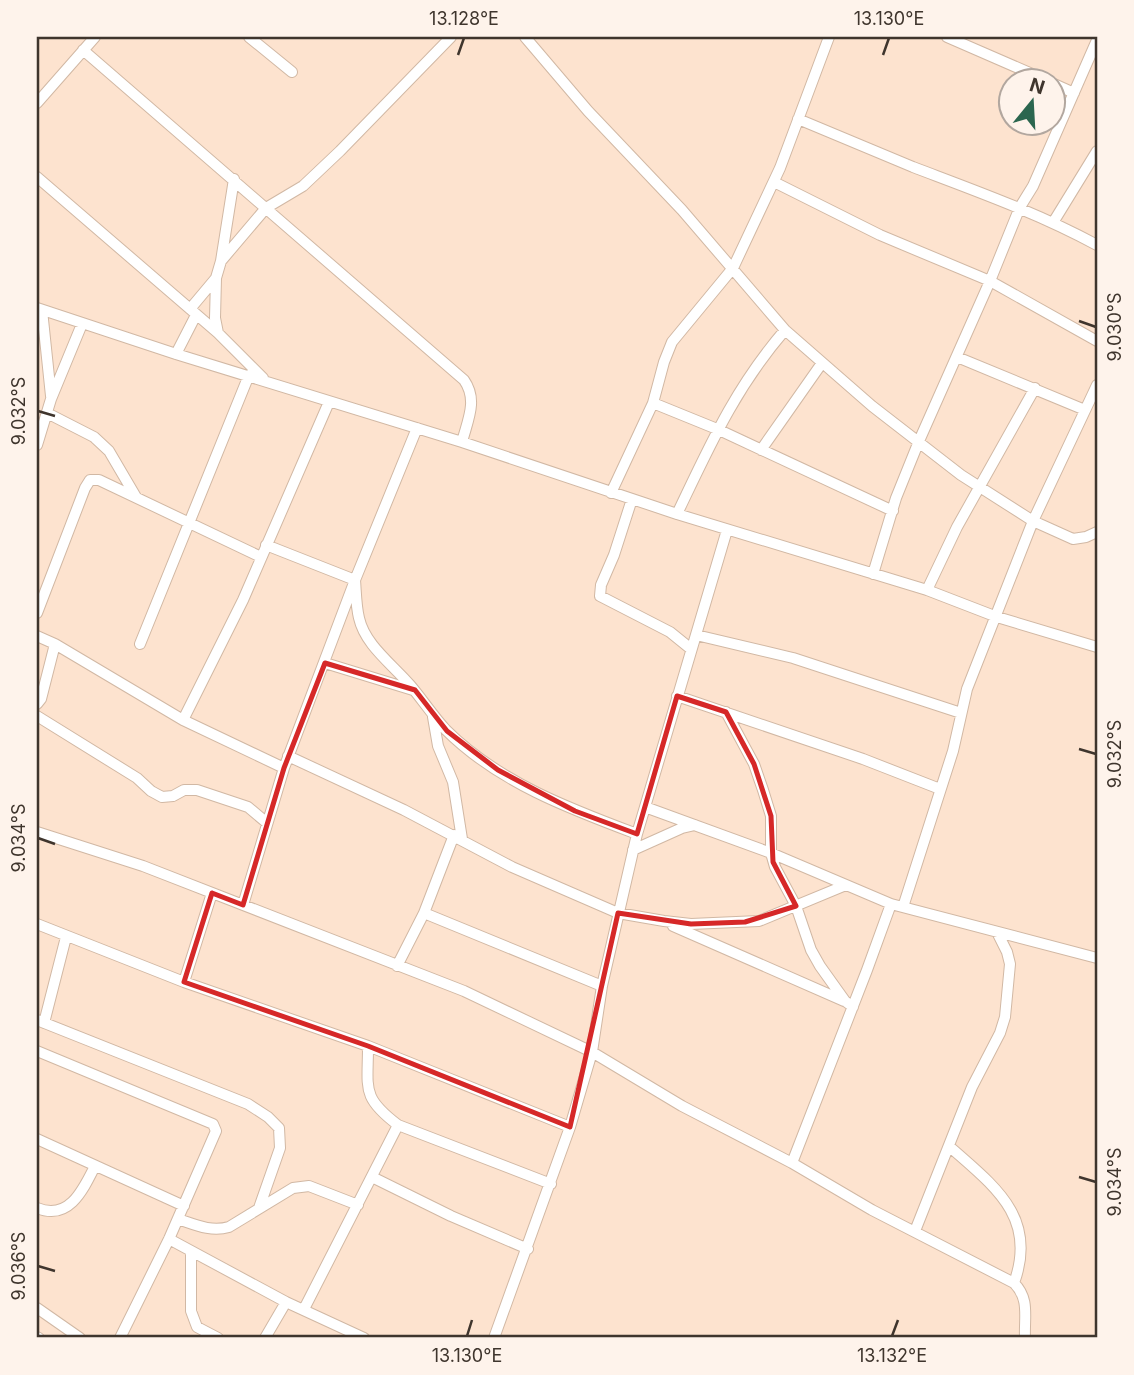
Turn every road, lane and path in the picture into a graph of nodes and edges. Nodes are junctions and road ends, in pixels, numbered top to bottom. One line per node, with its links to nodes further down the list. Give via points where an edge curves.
1 (95, 37): 8 (street)
2 (249, 37): 10 (street)
3 (451, 37): 22 (street, via 313,178)
4 (525, 37): 26 (street)
5 (829, 37): 16 (street)
6 (947, 37): 9 (street)
7 (1097, 40): 14 (street)
8 (83, 50): 12 (street); 19 (street)
9 (1014, 66)
10 (292, 72)
11 (37, 82): 12 (street)
12 (46, 90): 15 (street)
13 (1068, 90): 14 (street)
14 (1074, 93): 21 (street)
15 (37, 103)
16 (798, 119): 20 (street); 21 (street)
17 (1097, 151): 23 (street)
18 (37, 177): 30 (street)
19 (234, 179): 22 (street); 25 (street)
20 (774, 181): 26 (street); 28 (street, via 880,235)
21 (1020, 207): 23 (street); 28 (street)
22 (266, 208): 25 (street); 50 (street, via 464,380 472,391 472,401)
23 (1054, 221): 24 (street)
24 (1097, 244)
25 (221, 261): 27 (street)
26 (733, 268): 32 (street); 44 (street, via 672,342)
27 (216, 278): 30 (street); 33 (street)
28 (990, 281): 34 (street); 36 (street)
29 (39, 309): 31 (street); 42 (street)
30 (193, 312): 33 (street); 35 (street)
31 (82, 324): 35 (street); 42 (street)
32 (785, 330): 37 (street); 48 (street, via 758,362)
33 (218, 333): 39 (street)
34 (1097, 341)
35 (176, 354): 38 (street)
36 (957, 356): 41 (street); 49 (street)
37 (822, 363): 49 (street); 52 (street)
38 (249, 375): 39 (street); 60 (street)
39 (265, 380): 43 (street)
40 (1097, 385): 45 (street)
41 (1035, 388): 45 (street); 53 (street)
42 (51, 399): 46 (street)
43 (329, 402): 47 (street); 63 (street)
44 (653, 403): 48 (street); 54 (street)
45 (1085, 410): 59 (street)
46 (47, 413): 51 (street); 55 (street, via 94,437 109,451)
47 (417, 428): 50 (street); 66 (street)
48 (717, 429): 52 (street); 58 (street)
49 (919, 441): 53 (street); 57 (street)
50 (462, 442): 54 (street)
51 (37, 445)
52 (761, 450): 57 (street)
53 (980, 487): 59 (street); 67 (street)
54 (611, 493): 56 (street)
55 (137, 499): 60 (street); 68 (street, via 90,480)
56 (632, 499): 58 (street); 75 (street, via 600,596 670,632)
57 (892, 511): 65 (street)
58 (677, 514): 61 (street)
59 (1033, 521): 62 (street, via 1073,539); 69 (street)
60 (188, 524): 64 (street); 72 (street)
61 (727, 530): 65 (street); 70 (street)
62 (1097, 532)
63 (266, 545): 64 (street); 66 (street)
64 (261, 557): 84 (street)
65 (873, 574): 67 (street)
66 (355, 580): 76 (street); 77 (street, via 359,618 366,634)
67 (927, 590): 69 (street)
68 (37, 613)
69 (997, 617): 74 (street); 81 (street)
70 (696, 635): 75 (street); 81 (street, via 793,658)
71 (37, 636): 73 (street)
72 (140, 644)
73 (55, 645): 79 (street); 84 (street)
74 (1097, 647)
75 (691, 649): 78 (street)
76 (325, 663): 77 (street); 85 (street)
77 (415, 690): 82 (street)
78 (677, 696): 80 (street); 87 (street)
79 (37, 704)
80 (726, 712): 86 (street); 94 (street, via 763,790 771,816)
81 (961, 713): 86 (street)
82 (433, 714): 91 (street, via 498,770 575,811); 92 (street, via 438,746 453,782)
83 (37, 716): 88 (street, via 162,797 197,790 248,807)
84 (183, 720): 85 (street)
85 (286, 762): 88 (street); 92 (street)
86 (940, 789): 100 (street)
87 (645, 807): 89 (street); 91 (street)
88 (267, 824): 98 (street)
89 (696, 825): 93 (street); 94 (street)
90 (37, 832): 96 (street)
91 (637, 834): 93 (street)
92 (458, 837): 101 (street); 102 (street, via 512,867)
93 (633, 850): 102 (street)
94 (771, 853): 95 (street); 99 (street)
95 (846, 885): 97 (street); 99 (street)
96 (212, 893): 98 (street); 109 (street)
97 (891, 904): 100 (street); 111 (street)
98 (243, 905): 108 (street)
99 (796, 906): 103 (street, via 759,921); 111 (street, via 811,950)
100 (903, 907): 105 (street)
101 (424, 913): 108 (street); 110 (street)
102 (618, 913): 103 (street); 110 (street)
103 (664, 922): 111 (street)
104 (37, 924): 106 (street)
105 (996, 932): 107 (street); 119 (street, via 1010,964 1004,1017)
106 (66, 937): 109 (street); 112 (street)
107 (1097, 958)
108 (397, 966): 115 (street, via 464,991)
109 (184, 982): 113 (street)
110 (602, 986): 115 (street)
111 (849, 1004): 120 (street)
112 (41, 1022): 127 (street, via 248,1104 268,1117 279,1128 280,1148)
113 (368, 1045): 116 (street, via 372,1101); 117 (street)
114 (37, 1051): 125 (street, via 213,1124 216,1132)
115 (592, 1052): 117 (street); 120 (street, via 682,1106)
116 (398, 1125): 122 (street); 123 (street)
117 (570, 1127): 123 (street)
118 (37, 1139): 121 (street)
119 (950, 1147): 129 (street); 133 (street, via 996,1188 1016,1219 1022,1253)
120 (792, 1163): 129 (street)
121 (95, 1166): 125 (street); 126 (street, via 73,1203 59,1212)
122 (372, 1177): 124 (street); 131 (street)
123 (551, 1184): 131 (street)
124 (358, 1205): 127 (street, via 309,1186 293,1188); 136 (street)
125 (184, 1206): 128 (street)
126 (37, 1208)
127 (259, 1208): 128 (street, via 220,1229)
128 (178, 1219): 130 (street)
129 (915, 1231): 133 (street)
130 (169, 1239): 132 (street); 138 (street)
131 (528, 1249): 142 (street)
132 (191, 1251): 134 (street); 139 (street, via 191,1311 197,1327)
133 (1014, 1283): 143 (street, via 1022,1291)
134 (286, 1302): 136 (street); 140 (street)
135 (37, 1308): 137 (street)
136 (304, 1309): 141 (street)
137 (80, 1338)
138 (120, 1338)
139 (218, 1338)
140 (265, 1338)
141 (364, 1338)
142 (494, 1338)
143 (1025, 1338)

